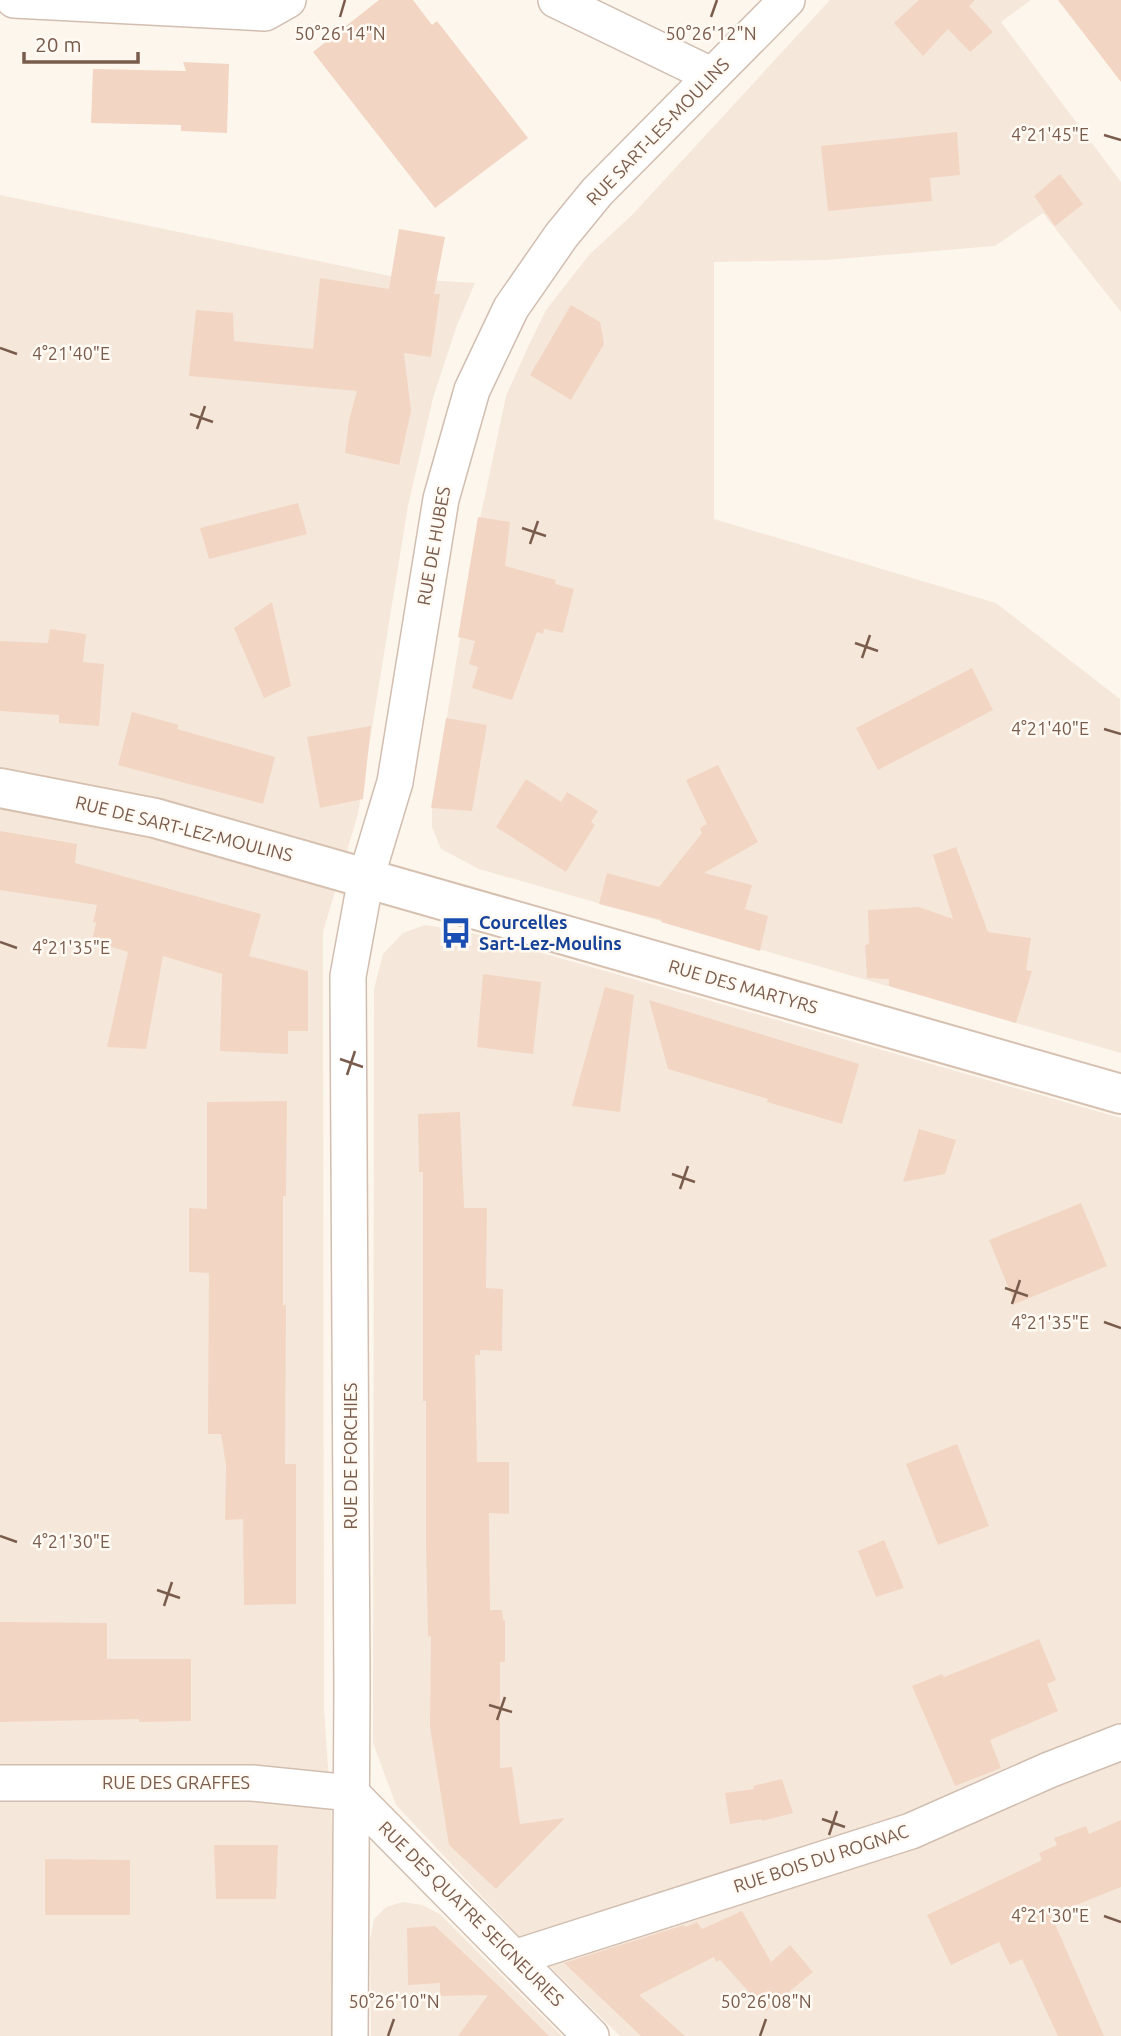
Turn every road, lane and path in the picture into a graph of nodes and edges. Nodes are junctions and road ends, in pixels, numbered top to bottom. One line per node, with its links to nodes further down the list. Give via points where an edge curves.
1 (15, 0): 2 (street, via 265,13)
2 (288, 0)
3 (556, 0): 5 (street)
4 (787, 0): 5 (street, RUE SART-LES-MOULINS)
5 (711, 75): 6 (street, RUE SART-LES-MOULINS, via 597,192)
6 (561, 236): 8 (street, RUE DE HUBES, via 511,308 472,390 441,499 395,782)
7 (0, 788): 8 (main road, RUE DE SART-LEZ-MOULINS, via 155,818)
8 (366, 878): 9 (main road, RUE DES MARTYRS); 12 (street, RUE DE FORCHIES, via 348,976)
9 (1121, 1094)
10 (1121, 1742): 13 (street, RUE BOIS DU ROGNAC, via 911,1830)
11 (0, 1783): 12 (street, RUE DES GRAFFES, via 252,1783)
12 (351, 1793): 13 (street, RUE DES QUATRE SEIGNEURIES); 14 (street, RUE DE FORCHIES)
13 (514, 1958): 15 (street, RUE DES QUATRE SEIGNEURIES)
14 (350, 2036)
15 (591, 2036)

